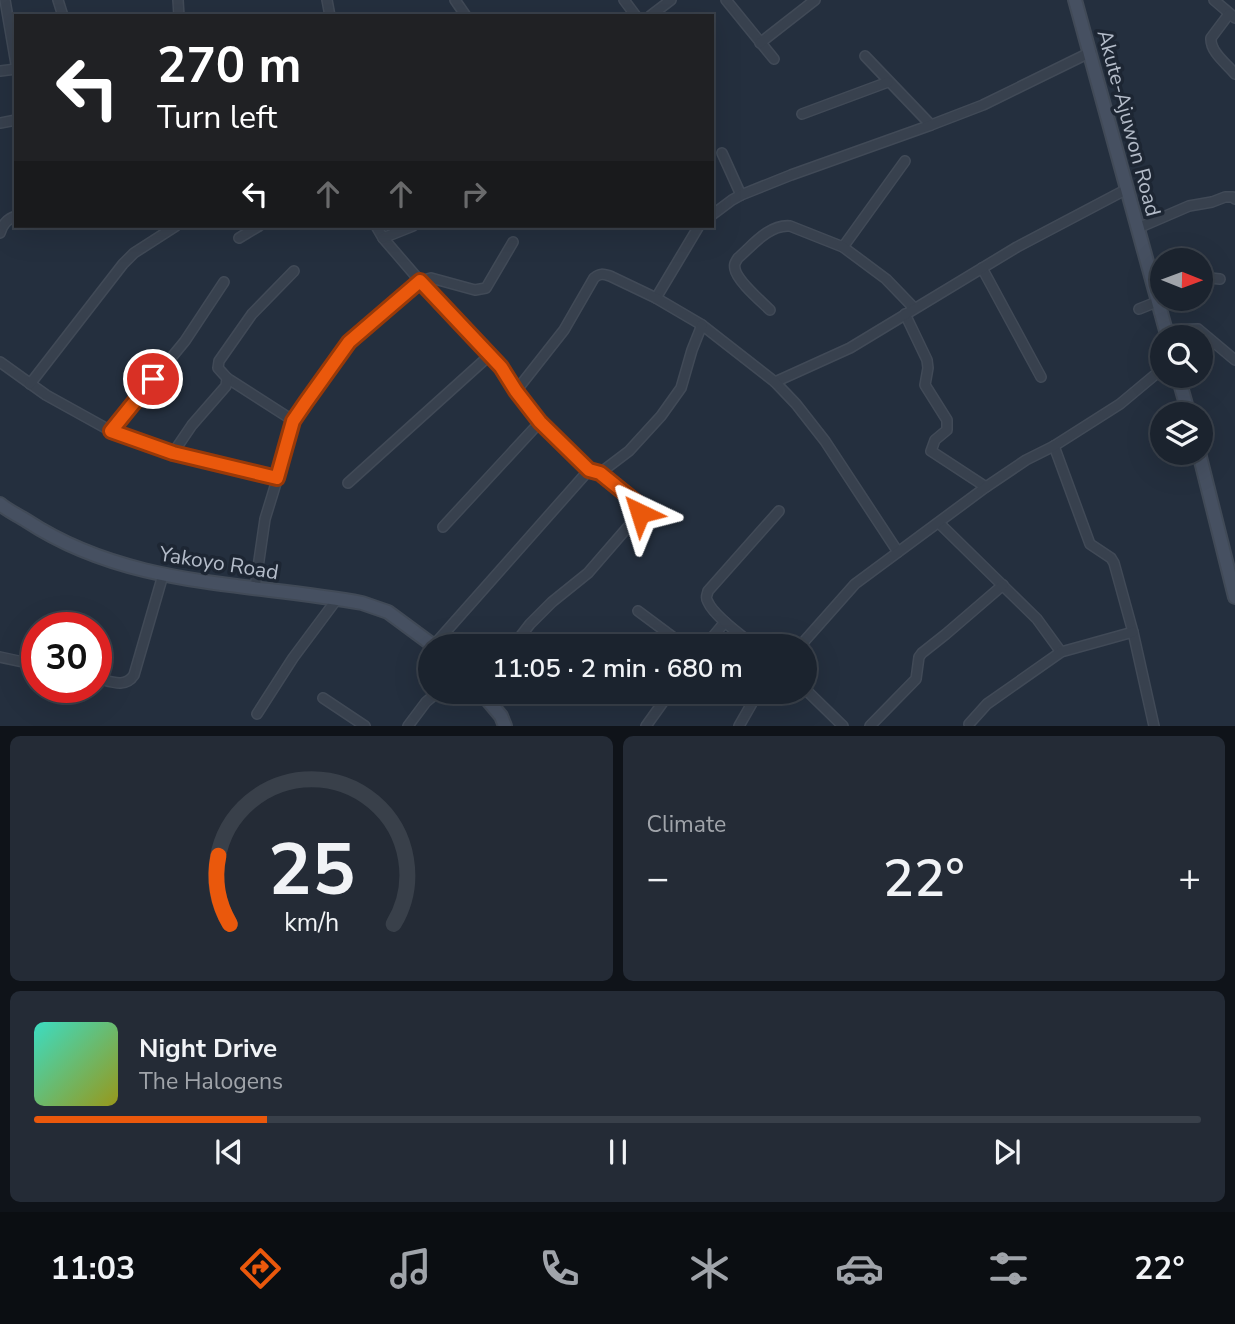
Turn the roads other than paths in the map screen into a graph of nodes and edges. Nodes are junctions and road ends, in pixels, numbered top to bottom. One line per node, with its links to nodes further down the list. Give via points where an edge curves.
1 (5, 0): 11 (street)
2 (671, 0): 7 (street)
3 (726, 0): 9 (street)
4 (815, 0): 9 (street)
5 (1075, 0): 10 (main road, Akute-Ajuwon Road)
6 (1214, 0): 8 (street)
7 (653, 14)
8 (1232, 16): 14 (street, via 1210,41)
9 (761, 43): 13 (street)
10 (1091, 51): 17 (street, via 983,105); 20 (main road, Akute-Ajuwon Road)
11 (14, 52)
12 (865, 56): 15 (street)
13 (774, 59)
14 (1235, 74)
15 (888, 82): 16 (street); 17 (street)
16 (802, 114)
17 (931, 125): 21 (street)
18 (722, 153): 21 (street)
19 (905, 161): 35 (street)
20 (1127, 189): 30 (main road, Akute-Ajuwon Road); 37 (street)
21 (741, 195): 23 (street)
22 (1235, 199): 30 (street, via 1189,206)
23 (714, 214)
24 (14, 217): 31 (street)
25 (173, 228): 57 (street, via 134,253)
26 (256, 228): 32 (street)
27 (377, 228): 33 (street)
28 (407, 228): 33 (street)
29 (697, 228): 43 (street)
30 (1138, 228): 36 (main road, Akute-Ajuwon Road)
31 (0, 233)
32 (239, 238)
33 (383, 238): 41 (street)
34 (513, 242): 41 (street, via 482,290 431,278)
35 (843, 247): 46 (street, via 790,226 768,232 738,258 735,271); 47 (street, via 886,279)
36 (1150, 261)
37 (982, 268): 47 (street); 53 (street)
38 (295, 271): 54 (street, via 252,314 219,361 218,368)
39 (1213, 278): 40 (street)
40 (1220, 279)
41 (420, 281): 50 (street); 59 (street, via 349,342)
42 (224, 282): 61 (street, via 185,341)
43 (656, 298): 48 (street); 58 (street, via 598,275 564,331)
44 (1150, 305): 45 (street)
45 (1139, 309)
46 (770, 310)
47 (909, 311): 56 (street, via 850,348); 69 (street, via 927,360 925,385 947,420 947,430 931,451)
48 (702, 325): 56 (street); 66 (street, via 681,387 629,451)
49 (1213, 342): 51 (street)
50 (490, 355): 58 (street); 68 (street)
51 (1235, 360)
52 (0, 362): 57 (street)
53 (1041, 377)
54 (227, 378): 59 (street); 63 (street, via 226,386)
55 (1150, 379): 62 (street)
56 (775, 382): 74 (street, via 825,441)
57 (30, 384): 61 (street)
58 (516, 391): 60 (street)
59 (293, 421): 67 (street)
60 (540, 422): 65 (street); 73 (street)
61 (111, 431): 63 (street)
62 (1054, 446): 69 (street); 82 (street, via 1090,544 1114,562)
63 (173, 453): 67 (street)
64 (1202, 465): 78 (main road)
65 (589, 470): 66 (street); 84 (street)
66 (600, 473): 85 (street, via 637,503 640,513 588,573)
67 (277, 478): 77 (street, via 265,519)
68 (348, 484)
69 (986, 487): 72 (street)
70 (0, 504): 75 (main road, Yakoyo Road, via 81,551)
71 (779, 511): 81 (street, via 708,591 708,603)
72 (939, 523): 74 (street); 76 (street)
73 (443, 527)
74 (898, 552): 89 (street, via 855,584)
75 (163, 575): 77 (main road, Yakoyo Road); 93 (street, via 134,675 126,683)
76 (1003, 585): 90 (street); 108 (street, via 922,653 916,679)
77 (255, 588): 79 (main road, Yakoyo Road)
78 (1235, 597)
79 (337, 599): 83 (main road, Yakoyo Road, via 388,612); 100 (street)
80 (638, 611): 86 (street)
81 (725, 622): 87 (street); 88 (street)
82 (1133, 632): 90 (street); 109 (street)
83 (418, 634)
84 (445, 634)
85 (522, 634)
86 (669, 634)
87 (715, 634)
88 (740, 634)
89 (811, 634)
90 (1061, 652): 101 (street, via 987,704)
91 (0, 657): 92 (street)
92 (21, 662)
93 (112, 681)
94 (323, 698): 102 (street)
95 (817, 701): 107 (street)
96 (424, 704): 103 (street)
97 (491, 704): 104 (main road)
98 (662, 704): 105 (street)
99 (751, 704): 106 (street)
100 (257, 714)
101 (969, 724)
102 (365, 726)
103 (408, 726)
104 (505, 726)
105 (646, 726)
106 (738, 726)
107 (843, 726)
108 (870, 726)
109 (1154, 726)

